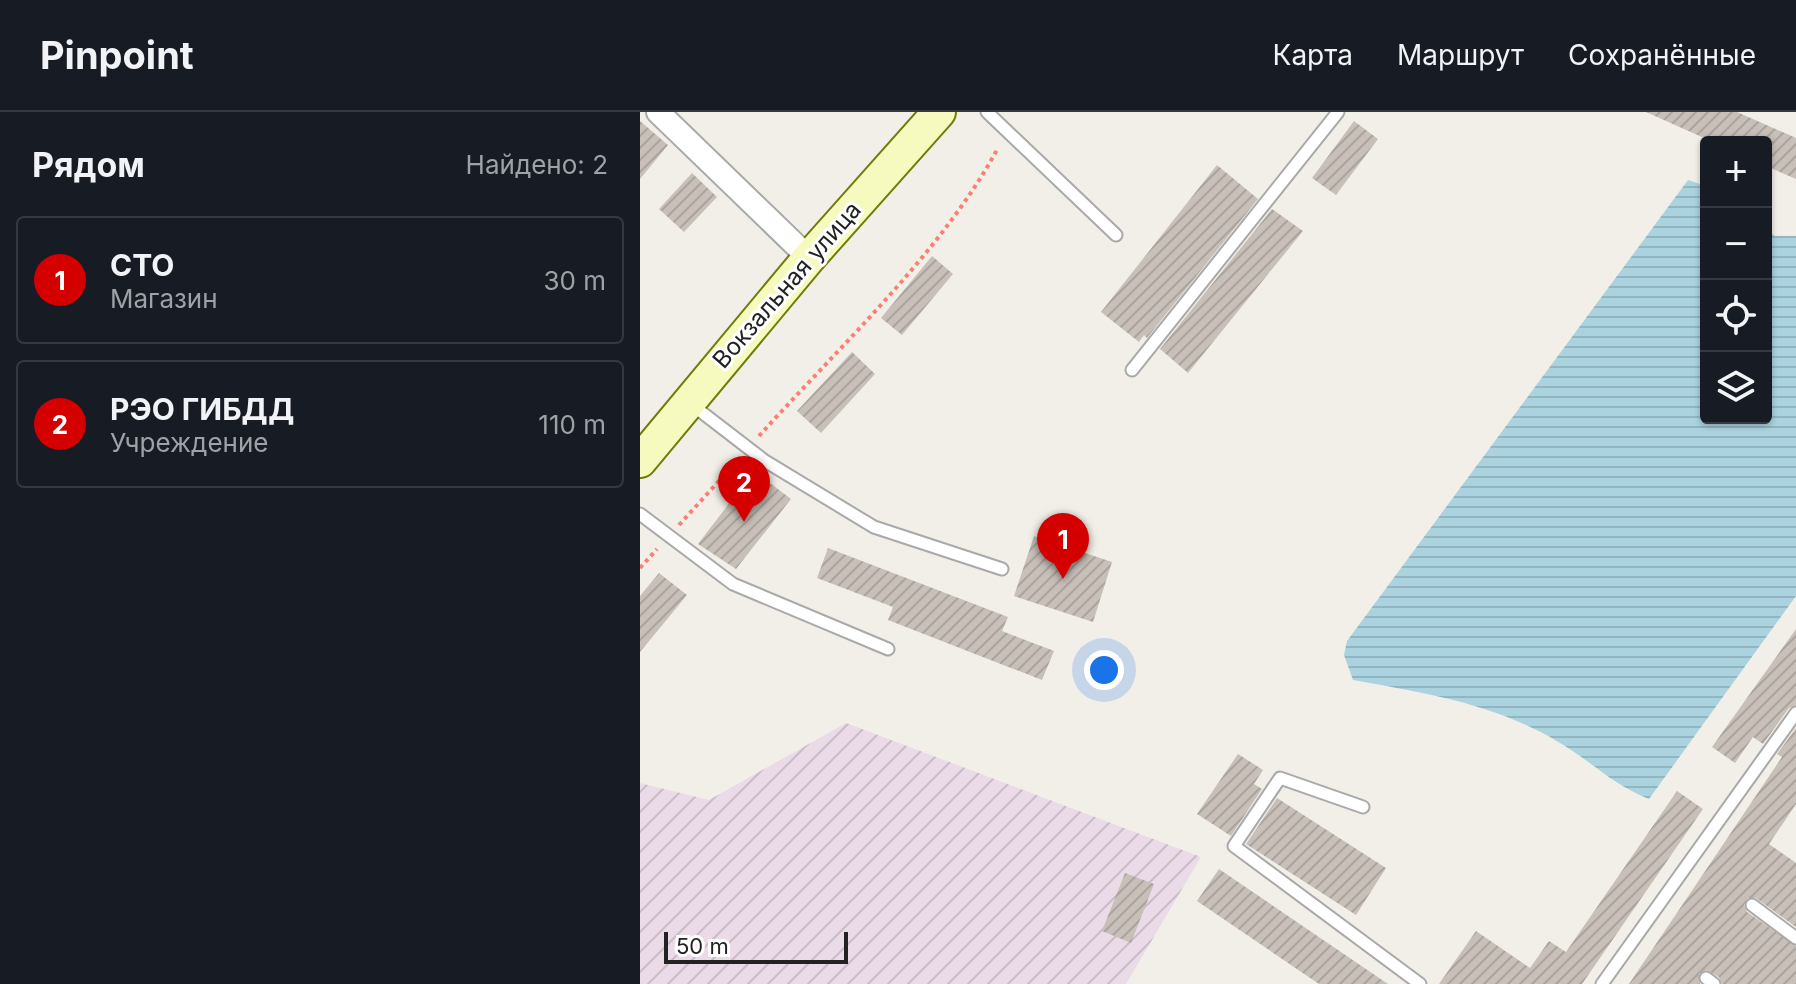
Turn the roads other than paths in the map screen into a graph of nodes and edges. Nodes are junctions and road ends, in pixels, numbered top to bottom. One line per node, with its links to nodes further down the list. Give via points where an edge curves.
1 (658, 112): 6 (street)
2 (939, 112): 6 (main road, Вокзальная улица)
3 (987, 112): 5 (lane)
4 (1338, 112): 7 (lane)
5 (1116, 235)
6 (809, 258): 8 (main road, Вокзальная улица)
7 (1132, 370)
8 (687, 401): 9 (main road, Вокзальная улица); 11 (lane, via 748,448 874,527)
9 (640, 461)
10 (640, 514): 12 (lane, via 733,584)
11 (1002, 569)
12 (888, 649)
13 (1796, 713): 18 (lane)
14 (1363, 807): 17 (lane, via 1280,778 1234,846)
15 (1752, 905): 16 (lane)
16 (1796, 938)
17 (1420, 984)
18 (1602, 984)

